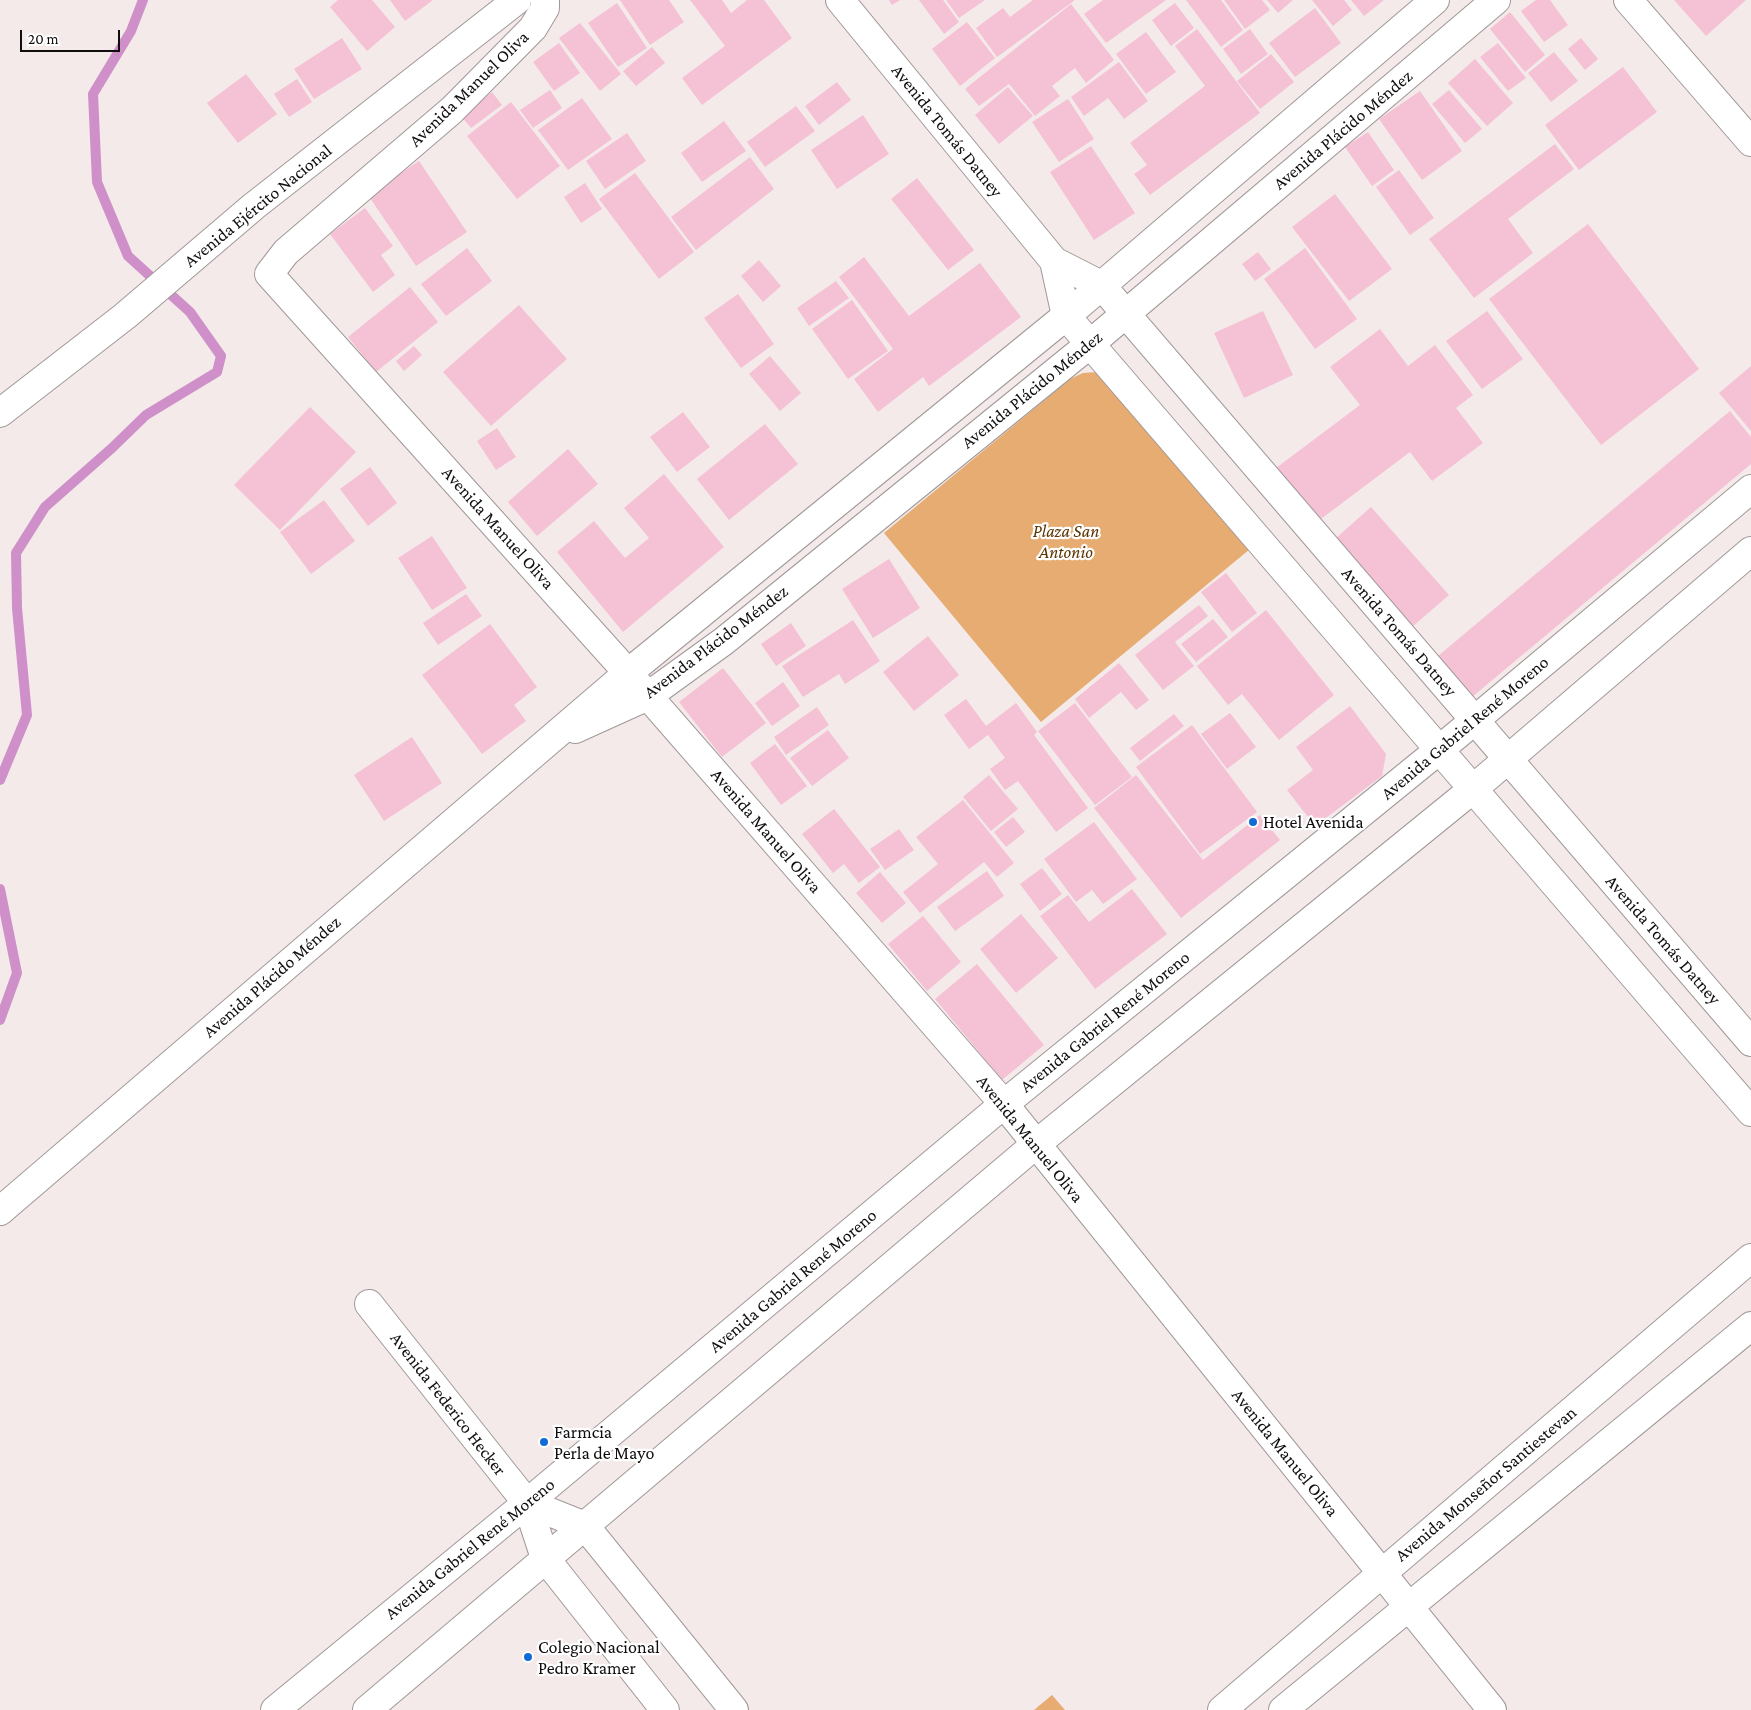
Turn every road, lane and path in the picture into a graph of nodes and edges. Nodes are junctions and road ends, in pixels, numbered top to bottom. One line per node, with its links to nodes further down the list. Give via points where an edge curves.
1 (518, 0): 13 (street, Avenida Ejército Nacional, via 254,206 125,316)
2 (546, 0): 16 (street, Avenida Manuel Oliva, via 533,28 452,110 286,252 269,274)
3 (840, 0): 8 (street, Avenida Tomás Datney)
4 (1435, 0): 9 (street, Avenida Plácido Méndez)
5 (1496, 0): 10 (street, Avenida Plácido Méndez)
6 (1628, 0): 7 (street)
7 (1751, 142)
8 (1054, 262): 9 (street, Avenida Tomás Datney); 11 (street, Avenida Tomás Datney)
9 (1101, 285): 10 (street, Avenida Tomás Datney); 11 (street, Avenida Plácido Méndez)
10 (1126, 314): 12 (street, Avenida Plácido Méndez); 18 (street, Avenida Tomás Datney)
11 (1066, 316): 12 (street, Avenida Tomás Datney); 16 (street, Avenida Plácido Méndez)
12 (1090, 344): 17 (street, Avenida Plácido Méndez, via 724,640); 20 (street, Avenida Tomás Datney)
13 (0, 413)
14 (1751, 489): 18 (street, Avenida Gabriel René Moreno)
15 (1751, 551): 21 (street)
16 (628, 673): 17 (street, Avenida Manuel Oliva); 19 (street, Avenida Plácido Méndez)
17 (648, 696): 19 (street, Avenida Plácido Méndez); 24 (street, Avenida Manuel Oliva)
18 (1475, 721): 20 (street, Avenida Gabriel René Moreno); 21 (street, Avenida Tomás Datney)
19 (544, 744): 27 (street, Avenida Plácido Méndez)
20 (1439, 750): 22 (street, Avenida Tomás Datney); 24 (street, Avenida Gabriel René Moreno)
21 (1507, 759): 22 (street); 23 (street, Avenida Tomás Datney)
22 (1472, 788): 25 (street); 26 (street)
23 (1751, 1042)
24 (1004, 1104): 26 (street, Avenida Manuel Oliva); 31 (street, Avenida Gabriel René Moreno)
25 (1751, 1112)
26 (1035, 1145): 32 (street); 34 (street, Avenida Manuel Oliva)
27 (2, 1209)
28 (1751, 1258): 34 (street, Avenida Monseñor Santiestevan)
29 (369, 1304): 31 (street, Avenida Federico Hecker)
30 (1751, 1326): 35 (street)
31 (527, 1503): 32 (street, Avenida Federico Hecker); 33 (street, Avenida Federico Hecker); 36 (street, Avenida Gabriel René Moreno)
32 (585, 1526): 33 (street); 39 (street, Avenida Federico Hecker)
33 (545, 1558): 37 (street); 38 (street, Avenida Federico Hecker)
34 (1382, 1573): 35 (street, Avenida Manuel Oliva); 40 (street, Avenida Monseñor Santiestevan)
35 (1409, 1606): 41 (street); 42 (street, Avenida Manuel Oliva)
36 (275, 1710)
37 (367, 1710)
38 (664, 1710)
39 (734, 1710)
40 (1222, 1710)
41 (1283, 1710)
42 (1492, 1710)

